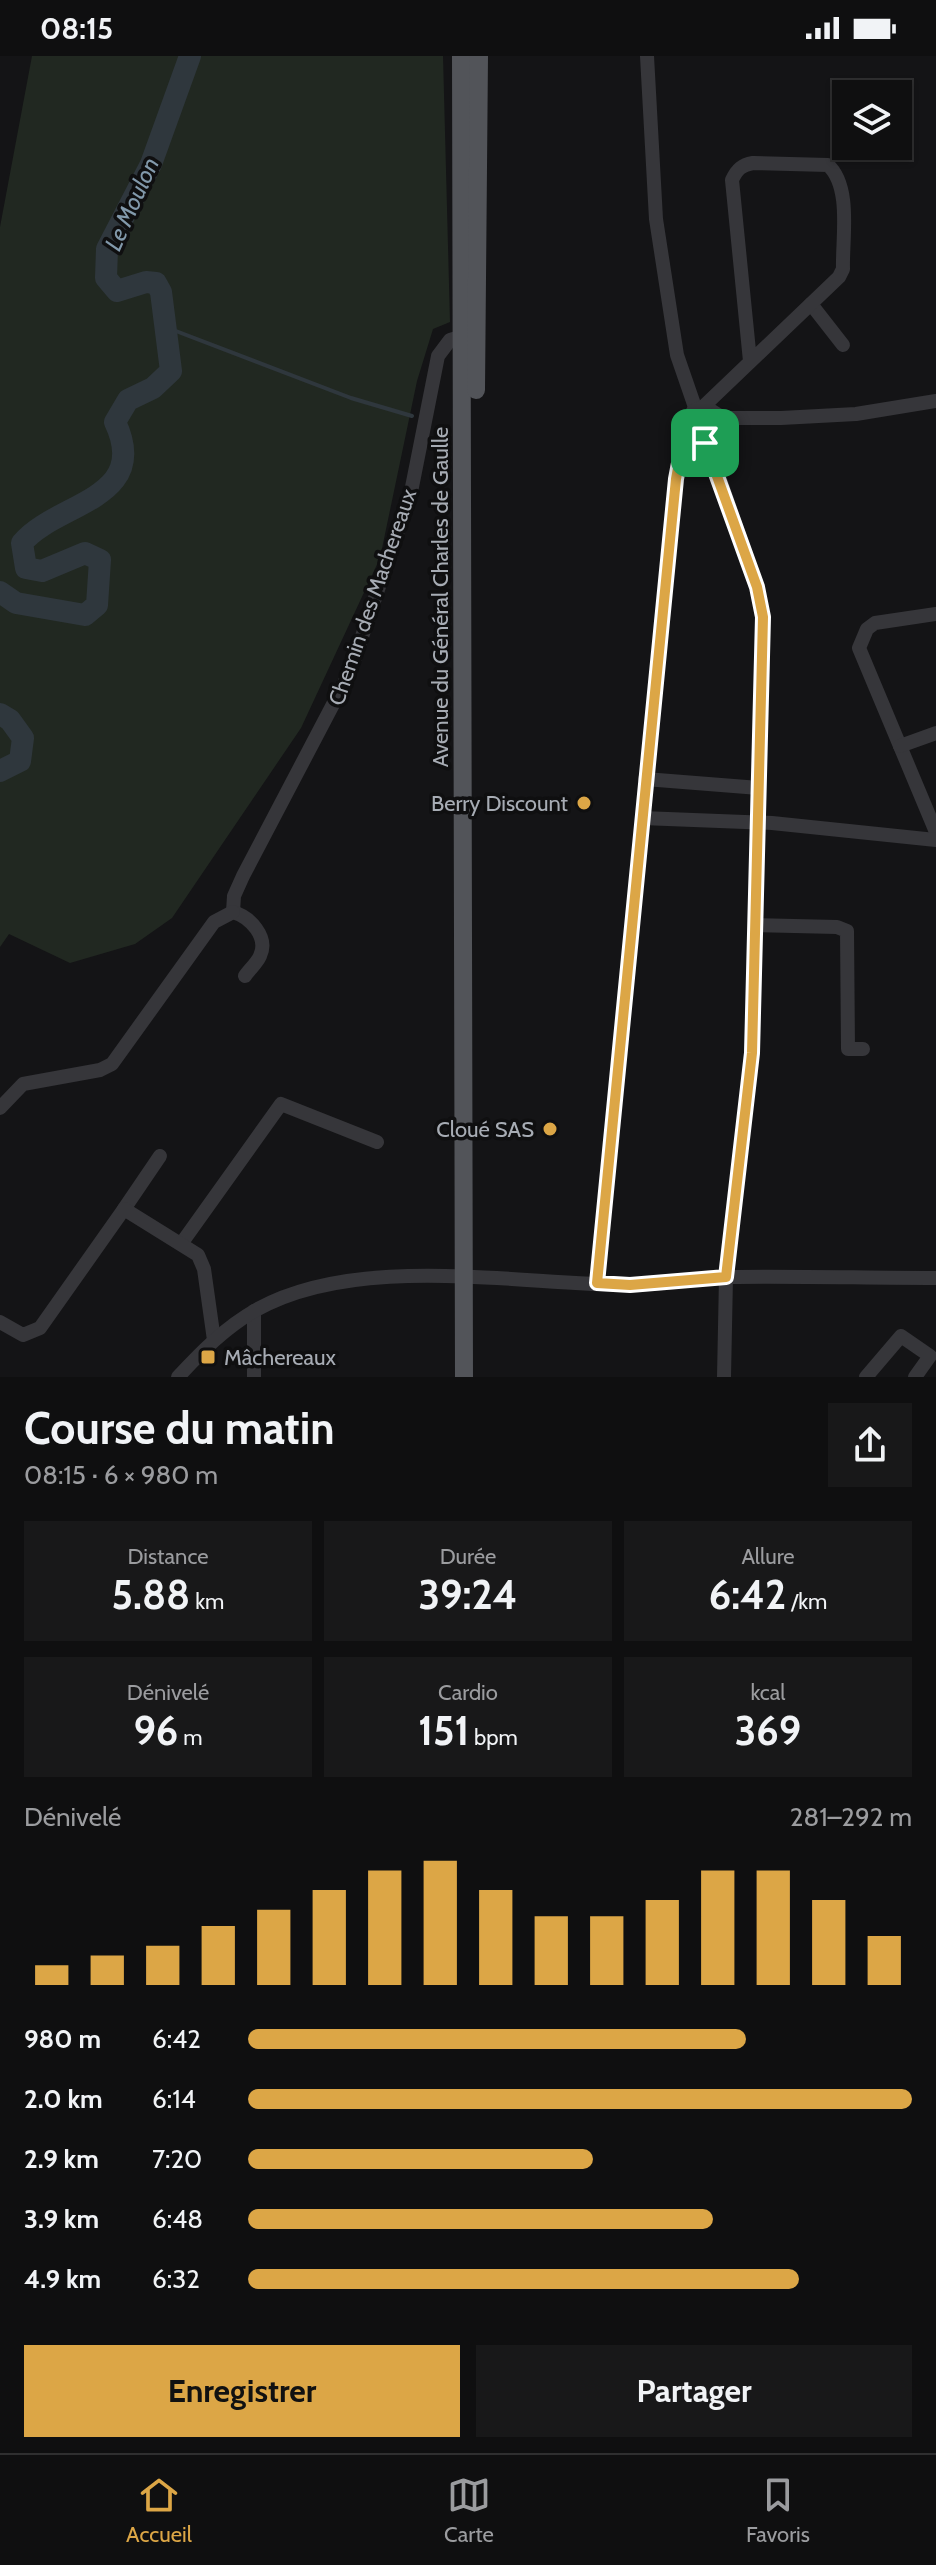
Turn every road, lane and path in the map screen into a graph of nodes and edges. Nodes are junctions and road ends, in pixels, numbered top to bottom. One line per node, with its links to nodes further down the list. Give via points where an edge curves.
1 (461, 56): 5 (main road, Avenue du Général Charles de Gaulle)
2 (479, 56): 5 (main road, Avenue du Général Charles de Gaulle)
3 (647, 56): 9 (street, via 656,219 677,355)
4 (811, 304): 6 (street); 7 (street); 7 (street, via 843,269 836,173 815,163 744,165 732,180)
5 (470, 334): 20 (street, Chemin des Machereaux, via 444,345 438,356 411,492 350,672 243,876); 29 (main road, Avenue du Général Charles de Gaulle)
6 (843, 345)
7 (750, 361): 9 (street)
8 (936, 401): 9 (street, via 856,414 781,418 723,418)
9 (698, 408): 10 (street)
10 (705, 443): 14 (street, via 679,463 676,479); 15 (street, via 763,617)
11 (936, 614): 13 (street, via 875,623 860,639 860,657)
12 (936, 733): 13 (street)
13 (900, 746): 18 (street)
14 (645, 779): 15 (street); 16 (street)
15 (759, 788): 17 (street)
16 (642, 818): 17 (street); 32 (street)
17 (759, 824): 19 (street); 21 (street)
18 (936, 832)
19 (936, 840)
20 (233, 912): 22 (street, via 251,922 262,944 261,955); 24 (street, via 214,922 112,1064 23,1084)
21 (756, 925): 23 (street, via 847,931 848,1049); 30 (street, via 752,1053)
22 (245, 976)
23 (863, 1049)
24 (0, 1108)
25 (377, 1142): 28 (street, via 281,1104)
26 (160, 1156): 27 (street)
27 (124, 1209): 28 (street); 34 (street, via 35,1333 18,1334)
28 (181, 1244): 35 (street, via 202,1262)
29 (469, 1277): 32 (street); 33 (street, via 352,1281 309,1289); 39 (main road, Avenue du Général Charles de Gaulle); 40 (main road, Avenue du Général Charles de Gaulle)
30 (726, 1277): 31 (street); 32 (street); 41 (street)
31 (936, 1278)
32 (597, 1283)
33 (254, 1311): 35 (street); 38 (street)
34 (0, 1322)
35 (214, 1340): 37 (street)
36 (933, 1352): 42 (street, via 901,1336); 43 (street)
37 (178, 1377)
38 (254, 1377)
39 (464, 1377)
40 (474, 1377)
41 (724, 1377)
42 (866, 1377)
43 (915, 1377)

